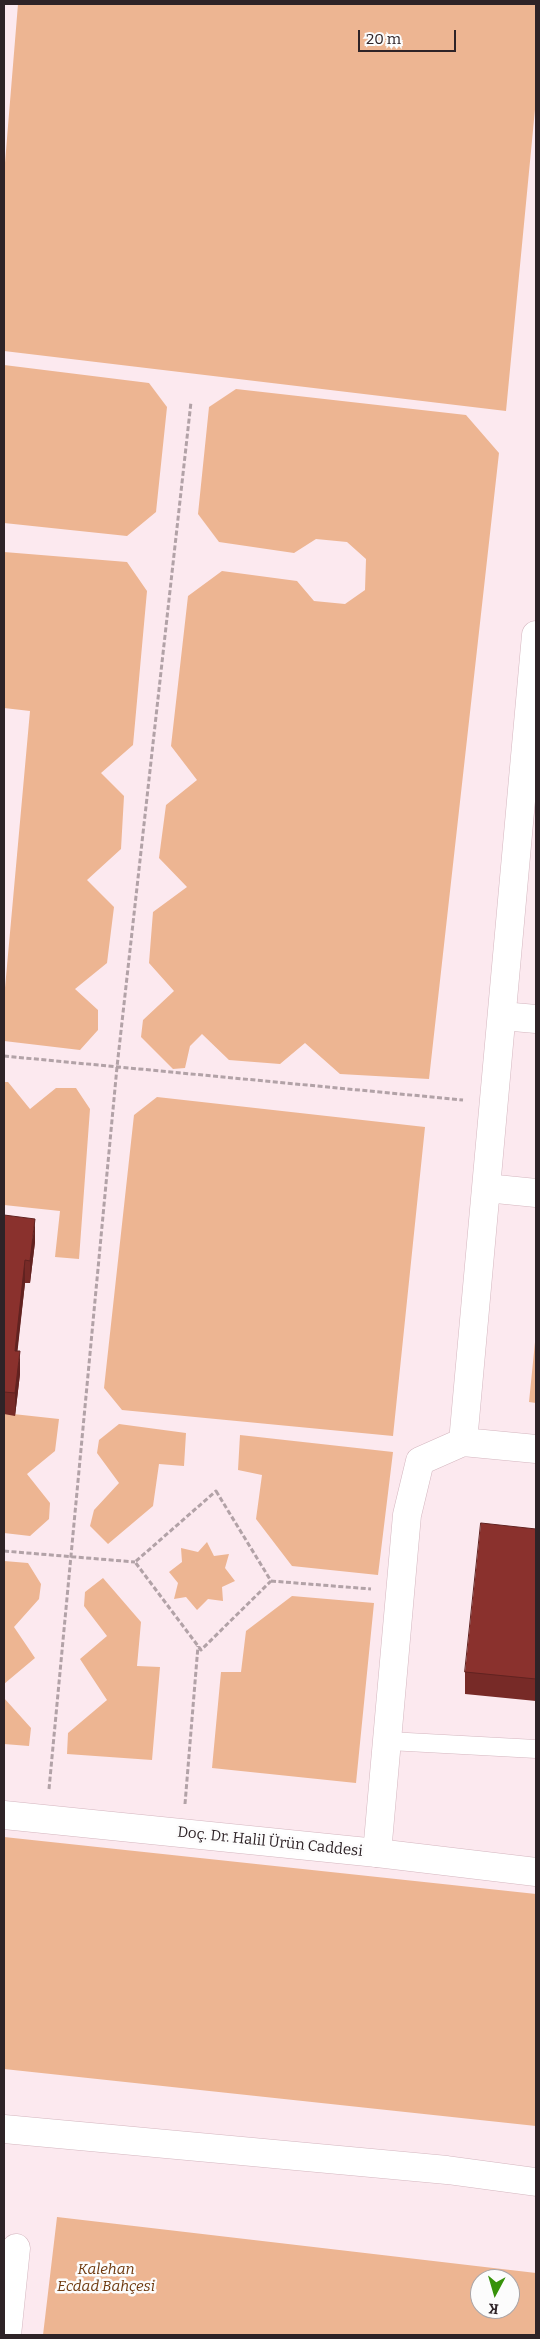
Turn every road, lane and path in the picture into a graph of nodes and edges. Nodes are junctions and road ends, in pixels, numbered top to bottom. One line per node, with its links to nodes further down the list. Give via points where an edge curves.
1 (191, 402): 7 (path)
2 (536, 635): 3 (street)
3 (526, 858): 4 (street)
4 (502, 1016): 5 (street); 8 (street)
5 (536, 1019)
6 (4, 1056): 7 (path)
7 (117, 1067): 8 (path); 14 (path)
8 (494, 1103): 9 (street)
9 (486, 1188): 10 (street); 11 (street)
10 (536, 1194)
11 (463, 1442): 12 (street); 19 (street, via 420,1462 407,1515)
12 (536, 1449)
13 (4, 1551): 14 (path)
14 (71, 1557): 15 (path); 22 (path)
15 (136, 1562): 16 (path, via 216,1492); 18 (path)
16 (271, 1582): 17 (path); 18 (path, via 201,1650)
17 (377, 1589)
18 (198, 1645): 23 (path)
19 (389, 1741): 20 (lane); 24 (street)
20 (536, 1749)
21 (4, 1815): 22 (street, Doç. Dr. Halil Ürün Caddesi)
22 (46, 1820): 23 (street, Doç. Dr. Halil Ürün Caddesi)
23 (183, 1834): 24 (street, Doç. Dr. Halil Ürün Caddesi)
24 (377, 1853): 25 (street, Doç. Dr. Halil Ürün Caddesi)
25 (536, 1872)
26 (4, 2129): 27 (street, via 447,2170)
27 (536, 2182)
28 (16, 2248): 29 (street)
29 (6, 2335)

